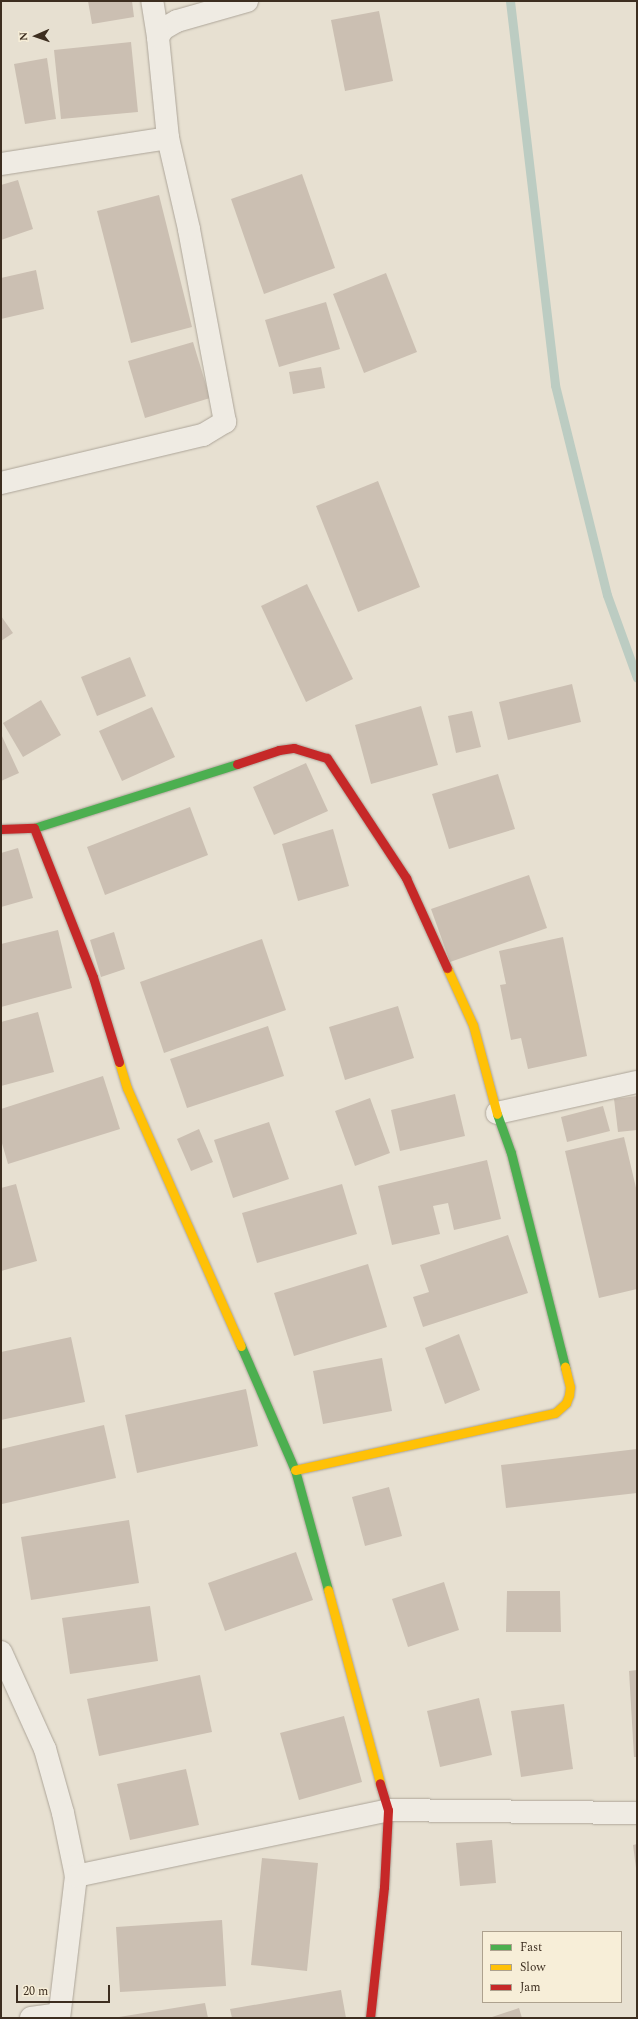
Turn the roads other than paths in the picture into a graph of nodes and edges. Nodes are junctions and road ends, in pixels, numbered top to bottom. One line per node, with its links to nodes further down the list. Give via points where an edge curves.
1 (152, 1): 3 (street)
2 (247, 1): 3 (street, via 177,21 163,29)
3 (158, 37): 4 (street)
4 (168, 138): 5 (street); 6 (street, via 189,228 225,422 203,435)
5 (1, 164)
6 (1, 482)
7 (34, 828): 8 (street); 10 (street, via 279,750 294,748 327,758 406,878 473,1025); 11 (street, via 93,977 127,1088)
8 (1, 830)
9 (637, 1082): 10 (street)
10 (497, 1113): 11 (street, via 511,1153 570,1387 566,1403 555,1413)
11 (295, 1470): 13 (street)
12 (1, 1652): 15 (street, via 44,1750 63,1813)
13 (388, 1810): 14 (street); 15 (street); 18 (street, via 384,1887)
14 (637, 1813)
15 (76, 1876): 16 (street)
16 (59, 2016): 17 (street)
17 (31, 2018)
18 (370, 2018)

